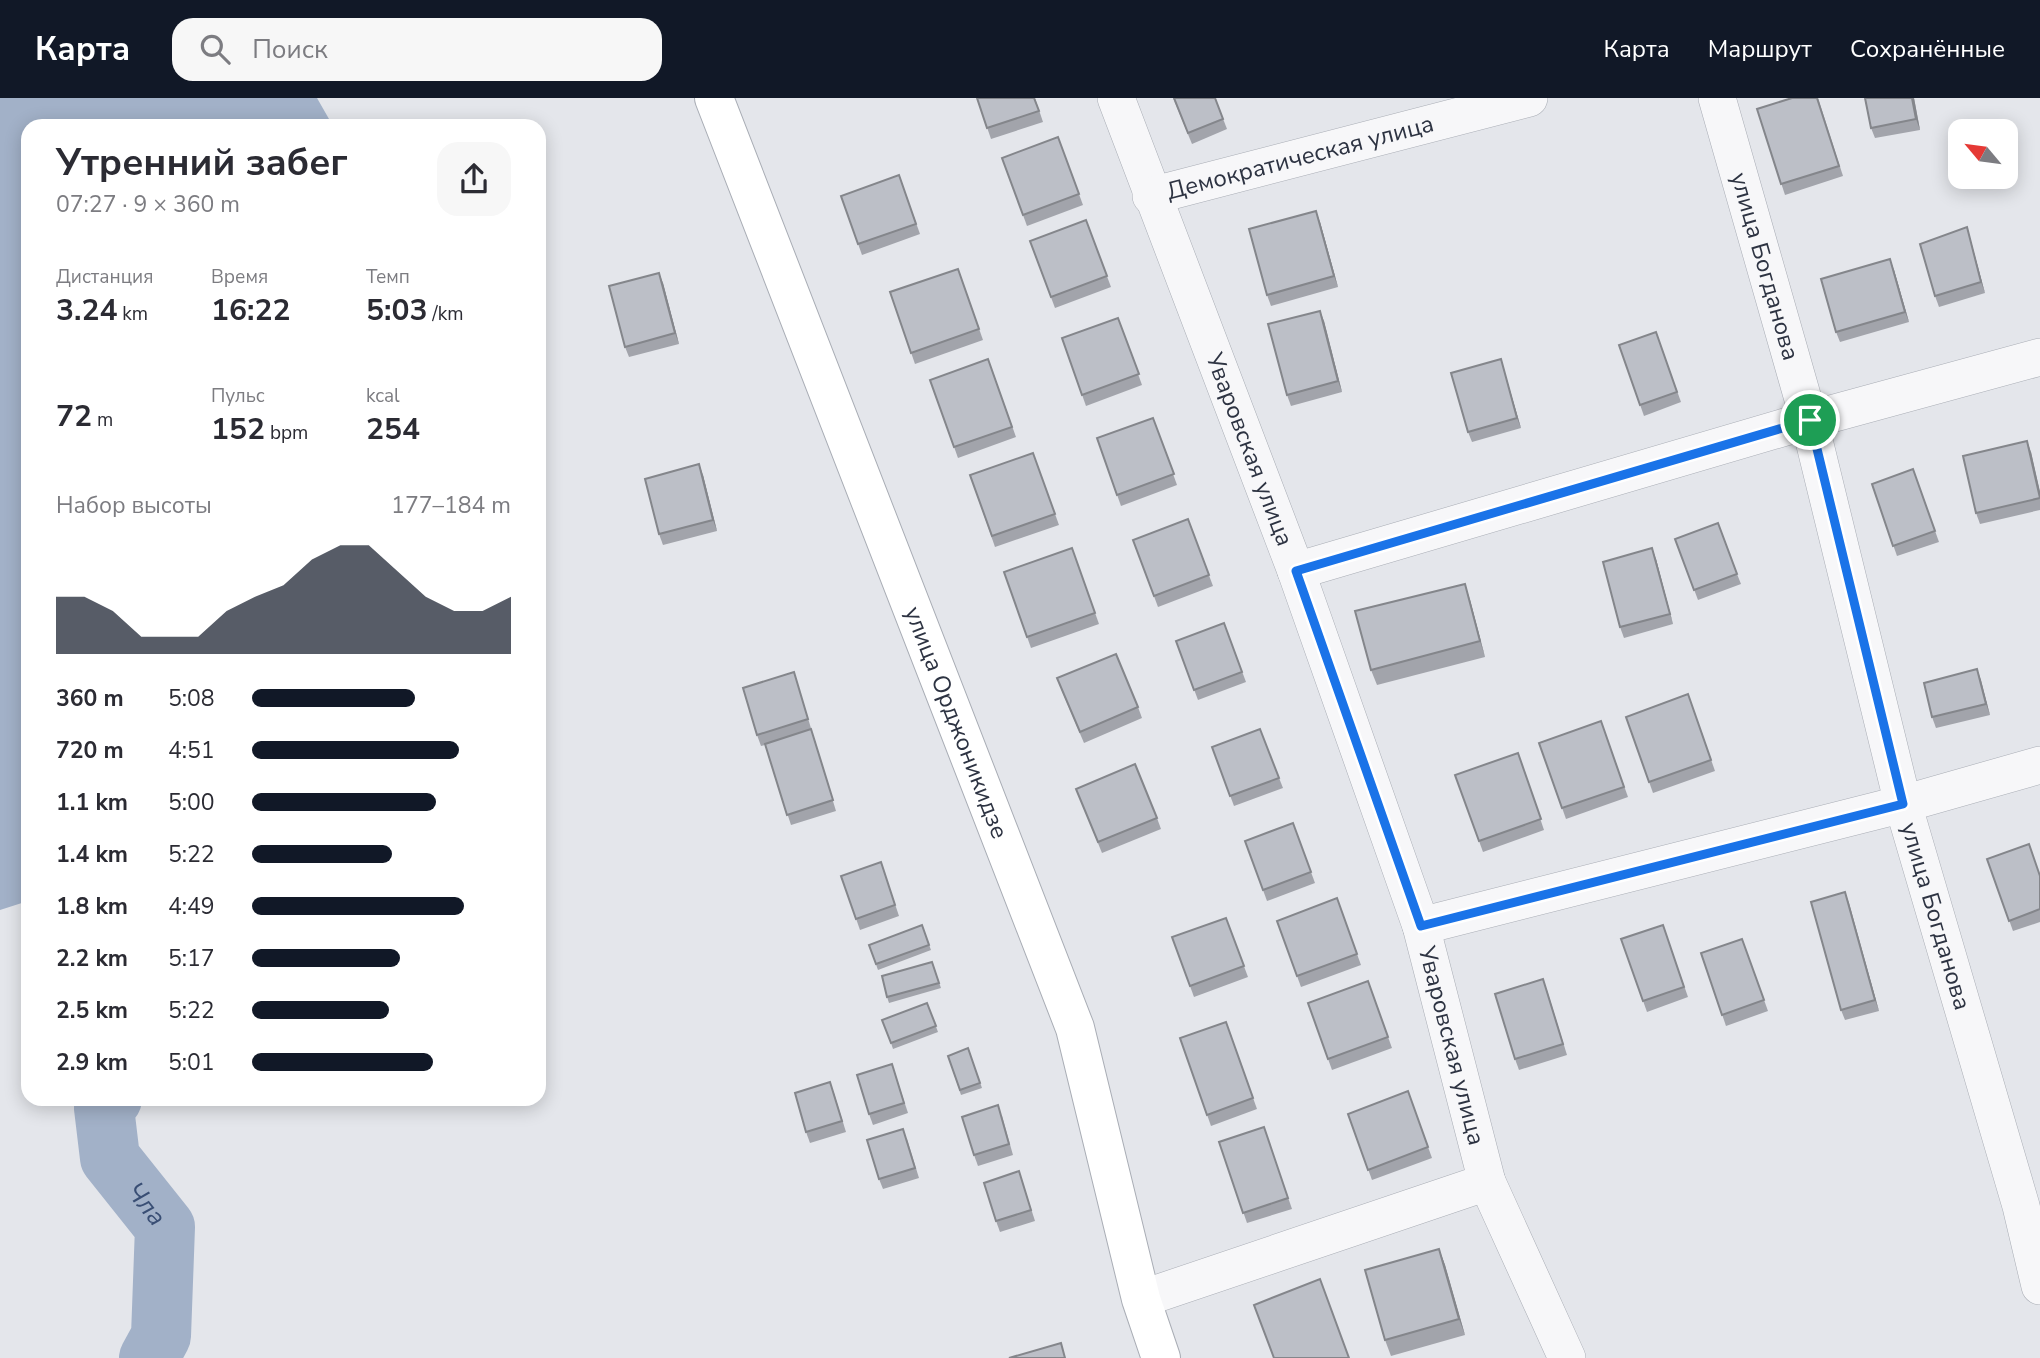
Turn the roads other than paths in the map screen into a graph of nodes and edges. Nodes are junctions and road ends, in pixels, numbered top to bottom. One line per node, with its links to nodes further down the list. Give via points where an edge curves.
1 (714, 98): 15 (street, улица Орджоникидзе, via 1075,1028)
2 (1116, 98): 5 (street, Уваровская улица)
3 (1529, 98): 5 (street, Демократическая улица)
4 (1717, 98): 7 (street, улица Богданова)
5 (1151, 196): 8 (street, Уваровская улица)
6 (2040, 357): 7 (street)
7 (1810, 420): 8 (street); 10 (street, улица Богданова)
8 (1296, 571): 11 (street, Уваровская улица)
9 (2040, 765): 10 (street)
10 (1903, 804): 11 (street); 13 (street, улица Богданова)
11 (1421, 926): 12 (street, Уваровская улица)
12 (1487, 1182): 15 (street); 17 (street, Уваровская улица)
13 (2031, 1203): 14 (street, улица Богданова)
14 (2040, 1286)
15 (1142, 1299): 16 (street, улица Орджоникидзе)
16 (1161, 1358)
17 (1567, 1358)

